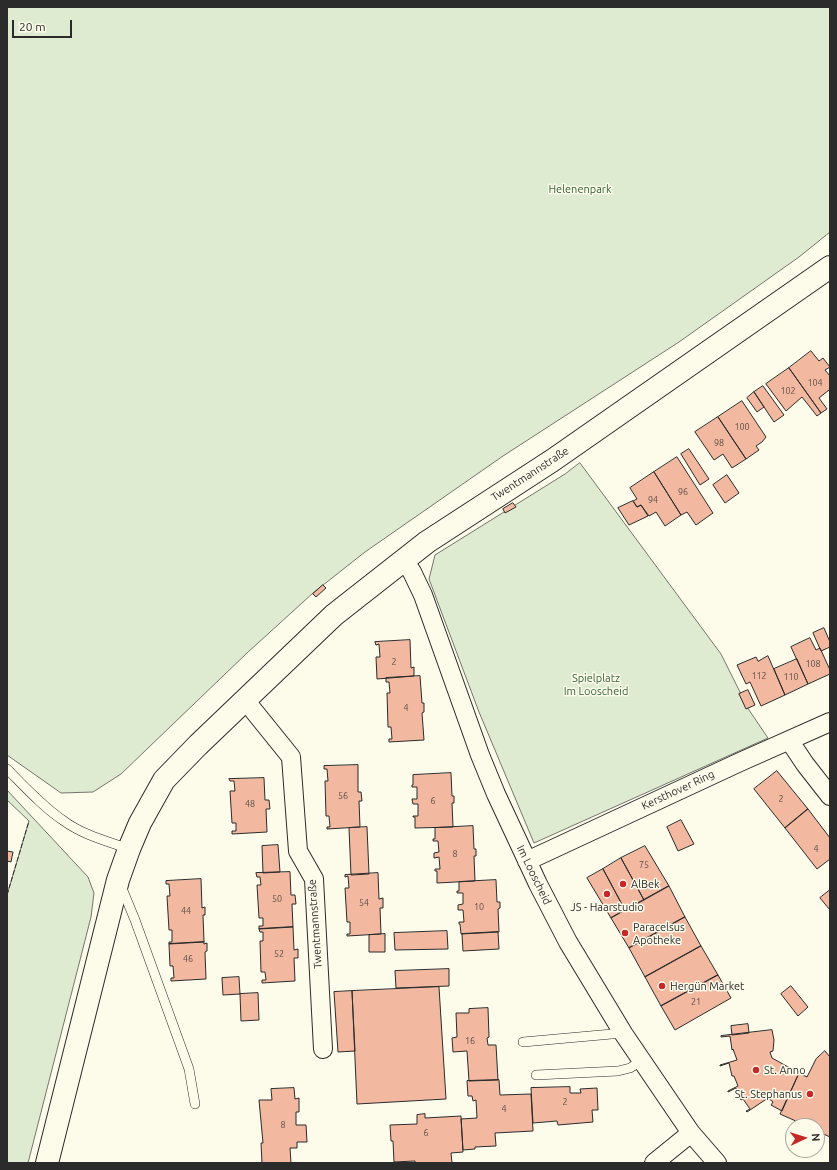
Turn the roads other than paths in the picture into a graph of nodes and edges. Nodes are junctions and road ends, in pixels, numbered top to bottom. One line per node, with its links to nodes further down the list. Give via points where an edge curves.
1 (830, 267): 2 (street, Twentmannstraße, via 553,460)
2 (404, 560): 3 (street, Twentmannstraße, via 334,615); 9 (street, Im Looscheid, via 424,595 480,755)
3 (245, 700): 8 (street, Twentmannstraße, via 164,780); 13 (street, Twentmannstraße, via 291,757 298,852 314,879)
4 (830, 722): 5 (street, Kersthover Ring)
5 (789, 740): 7 (street); 9 (street, Kersthover Ring)
6 (7, 769): 8 (lane, via 64,821 81,831)
7 (830, 796)
8 (129, 849): 10 (street, Twentmannstraße)
9 (527, 861): 11 (street, Im Looscheid, via 568,942)
10 (118, 880): 16 (lane, via 189,1069); 18 (street, Twentmannstraße)
11 (623, 1033): 12 (lane); 14 (street, Im Looscheid)
12 (523, 1042)
13 (323, 1049)
14 (641, 1061): 15 (lane, via 630,1068 618,1071); 17 (street, Im Looscheid)
15 (536, 1075)
16 (195, 1104)
17 (691, 1133): 19 (street); 20 (street, Im Looscheid)
18 (47, 1163)
19 (654, 1163)
20 (717, 1163)

